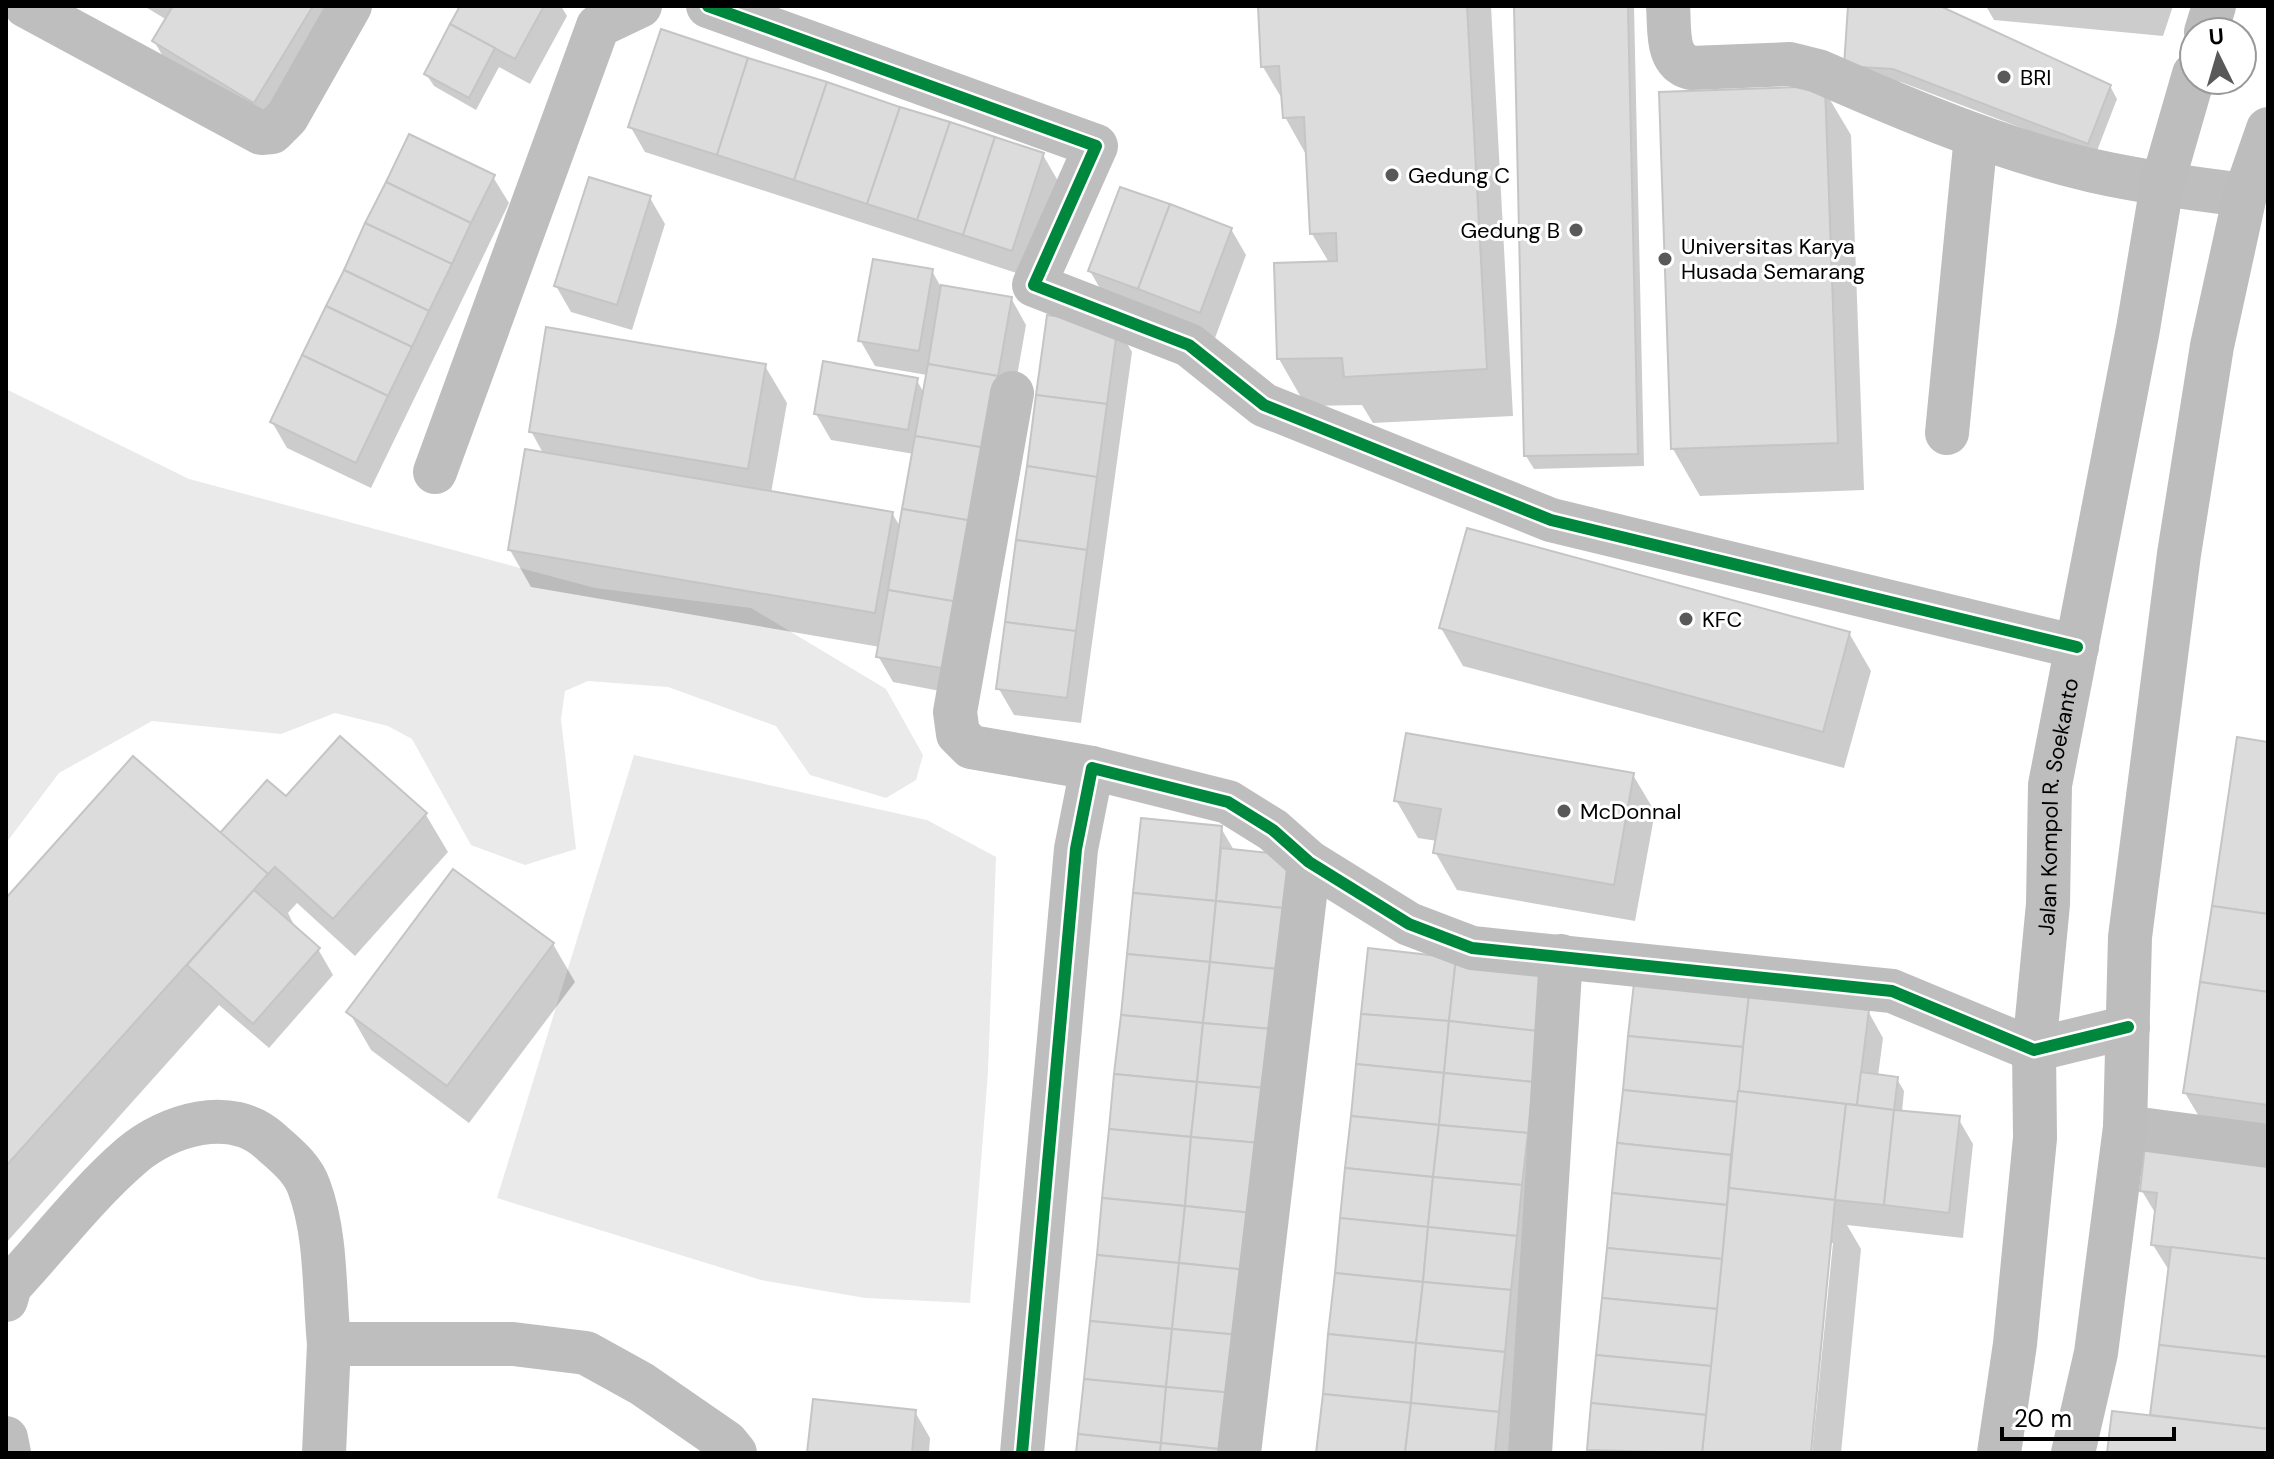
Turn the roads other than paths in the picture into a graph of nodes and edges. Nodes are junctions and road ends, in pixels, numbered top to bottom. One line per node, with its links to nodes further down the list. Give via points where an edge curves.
1 (26, 6): 2 (street, via 261,133 272,132 287,117)
2 (350, 6)
3 (640, 6): 13 (street, via 598,26)
4 (708, 6): 14 (street, via 1096,146 1034,285 1189,345 1264,405 1551,520)
5 (1668, 6): 8 (street, via 1672,54 1680,65 1790,64)
6 (2188, 96): 9 (main road, Jalan Kompol R. Soekanto)
7 (2268, 129): 10 (main road)
8 (1976, 136): 9 (street); 12 (street)
9 (2162, 185): 10 (street); 14 (main road, Jalan Kompol R. Soekanto)
10 (2245, 195): 18 (main road, via 2212,346 2164,658 2130,937)
11 (1012, 393): 15 (street, via 955,712 958,734 971,747)
12 (1947, 433)
13 (435, 472)
14 (2077, 647): 19 (main road, Jalan Kompol R. Soekanto, via 2050,785 2048,904)
15 (1092, 768): 16 (street, via 1228,802 1273,830); 28 (street, via 1076,849)
16 (1309, 862): 17 (street, via 1409,924 1472,948); 29 (street)
17 (1561, 956): 19 (street, via 1892,991); 30 (street)
18 (2128, 1027): 19 (street); 20 (main road)
19 (2034, 1050): 31 (main road, Jalan Kompol R. Soekanto, via 2035,1138)
20 (2125, 1127): 21 (street); 32 (main road, via 2096,1353)
21 (2268, 1146)
22 (6, 1300): 23 (street, via 10,1286 132,1155 176,1127 226,1122 257,1130 299,1168 309,1185 318,1221)
23 (329, 1344): 26 (street); 27 (street, via 513,1344 586,1353 642,1384)
24 (6, 1438): 25 (street)
25 (9, 1453)
26 (324, 1453)
27 (735, 1453)
28 (1022, 1453)
29 (1239, 1453)
30 (1530, 1453)
31 (1999, 1453)
32 (2073, 1453)

